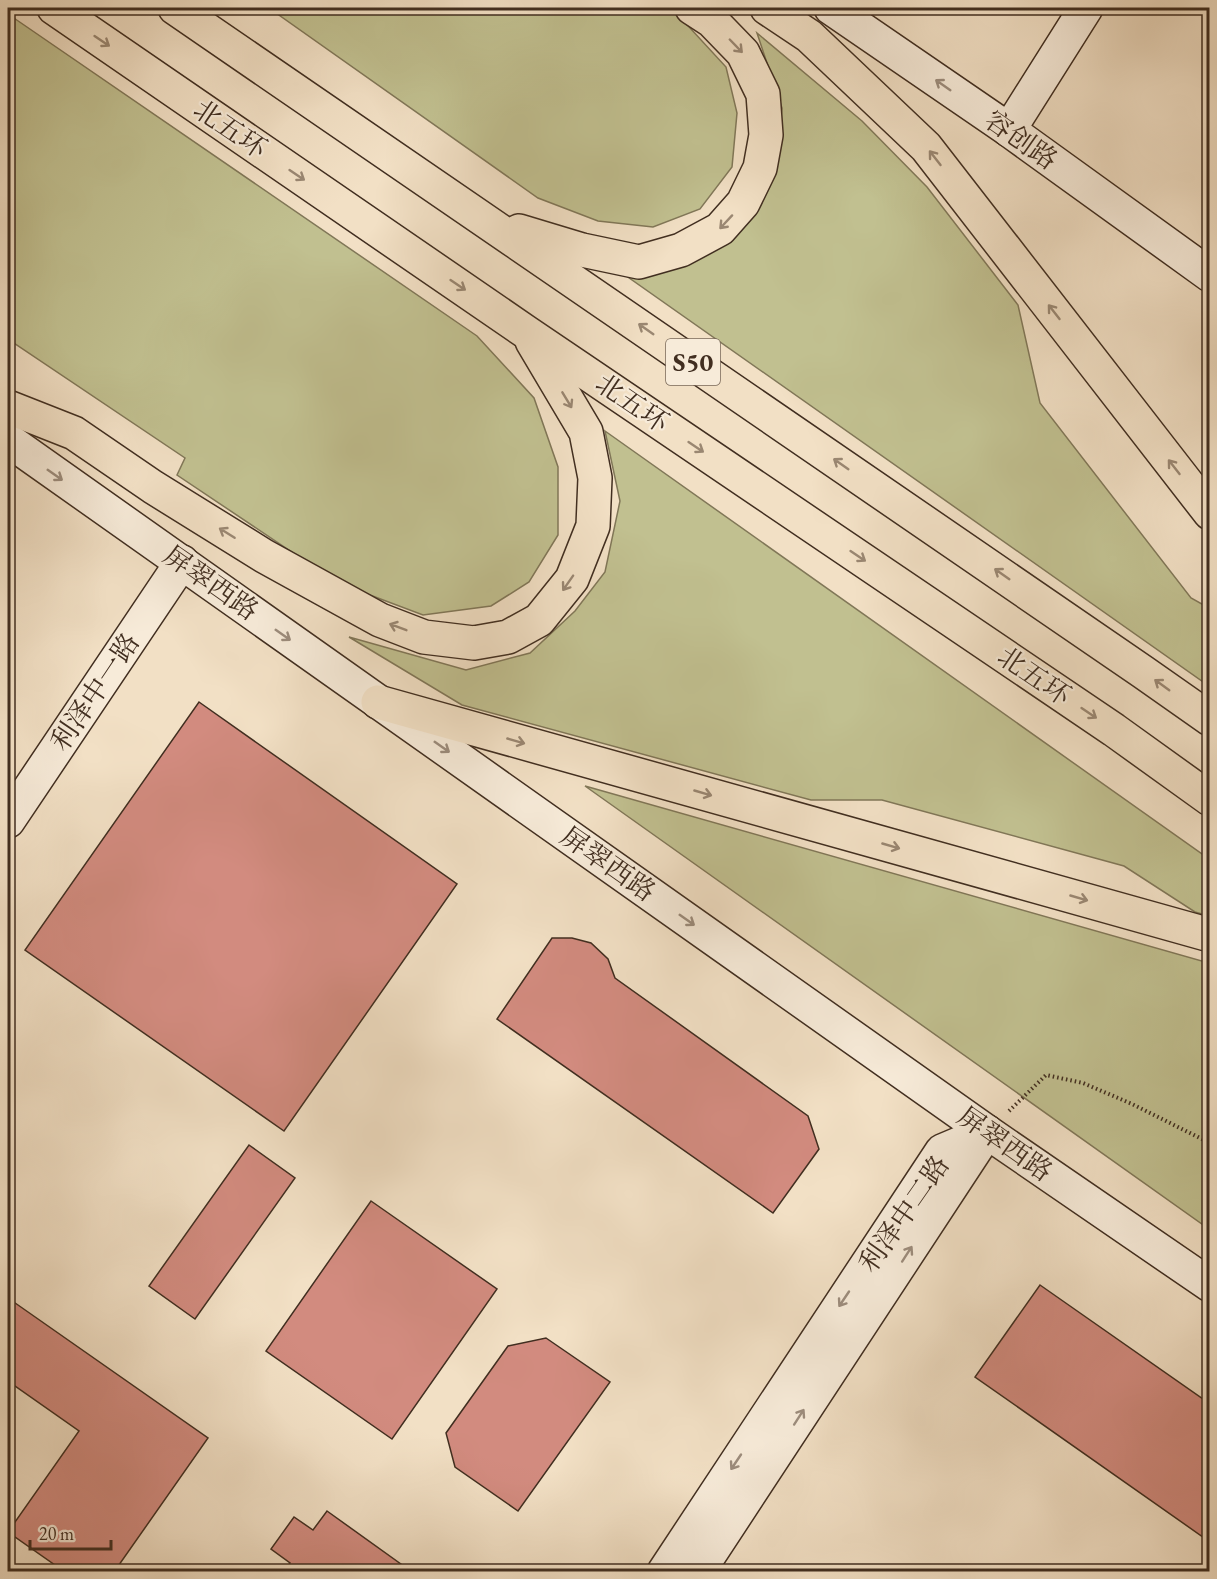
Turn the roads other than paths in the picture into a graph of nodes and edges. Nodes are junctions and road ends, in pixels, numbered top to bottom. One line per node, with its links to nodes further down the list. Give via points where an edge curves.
1 (54, 8): 10 (highway, 北五环 / S50, one-way to 10)
2 (175, 8): 8 (highway, S50)
3 (692, 8): 8 (highway, one-way to 8, via 712,21 743,53 763,94 766,135 760,168 744,203 720,230 681,250 639,262 582,250)
4 (767, 8): 13 (highway, one-way to 4, via 926,147 809,36)
5 (831, 8): 7 (street, 容创路, one-way to 5)
6 (1086, 8): 7 (street)
7 (1009, 130): 9 (street, 容创路)
8 (490, 222): 16 (highway, S50, one-way to 8)
9 (1209, 275)
10 (526, 332): 11 (highway, one-way to 11, via 586,432 595,478 593,526 572,579 539,620 508,637 474,643 424,637 380,620 264,556 74,433); 17 (highway, 北五环 / S50, one-way to 17, via 1114,730)
11 (8, 407)
12 (8, 440): 14 (street, 屏翠西路, one-way to 14)
13 (1209, 513)
14 (182, 562): 15 (street, 屏翠西路, one-way to 15); 18 (street, 利泽中一路)
15 (378, 702): 19 (highway, one-way to 19); 20 (street, 屏翠西路, one-way to 20)
16 (1209, 719)
17 (1209, 799)
18 (8, 821)
19 (1209, 935)
20 (987, 1132): 21 (street, 屏翠西路); 22 (street, 利泽中二路, one-way to 22, via 942,1151); 23 (street, 利泽中二路, one-way to 20)
21 (1209, 1285)
22 (664, 1572)
23 (698, 1572)

